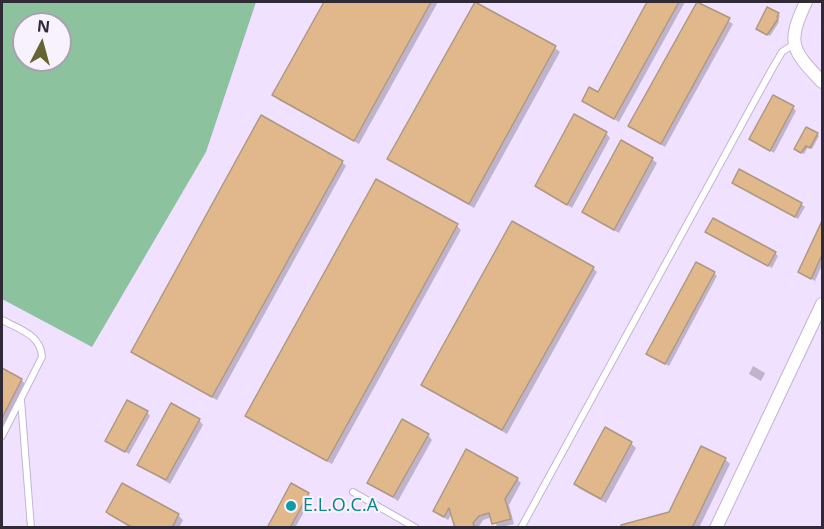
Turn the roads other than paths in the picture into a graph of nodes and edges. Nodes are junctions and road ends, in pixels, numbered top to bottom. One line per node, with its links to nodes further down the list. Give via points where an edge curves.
1 (806, 2): 2 (street, via 795,24)
2 (795, 44): 3 (street); 11 (lane, via 782,52 776,62)
3 (822, 82)
4 (822, 304): 12 (street)
5 (2, 320): 6 (lane, via 41,345 42,357)
6 (21, 399): 7 (lane); 9 (lane)
7 (2, 436)
8 (353, 492): 10 (lane)
9 (31, 528)
10 (416, 528)
11 (521, 528)
12 (716, 528)

